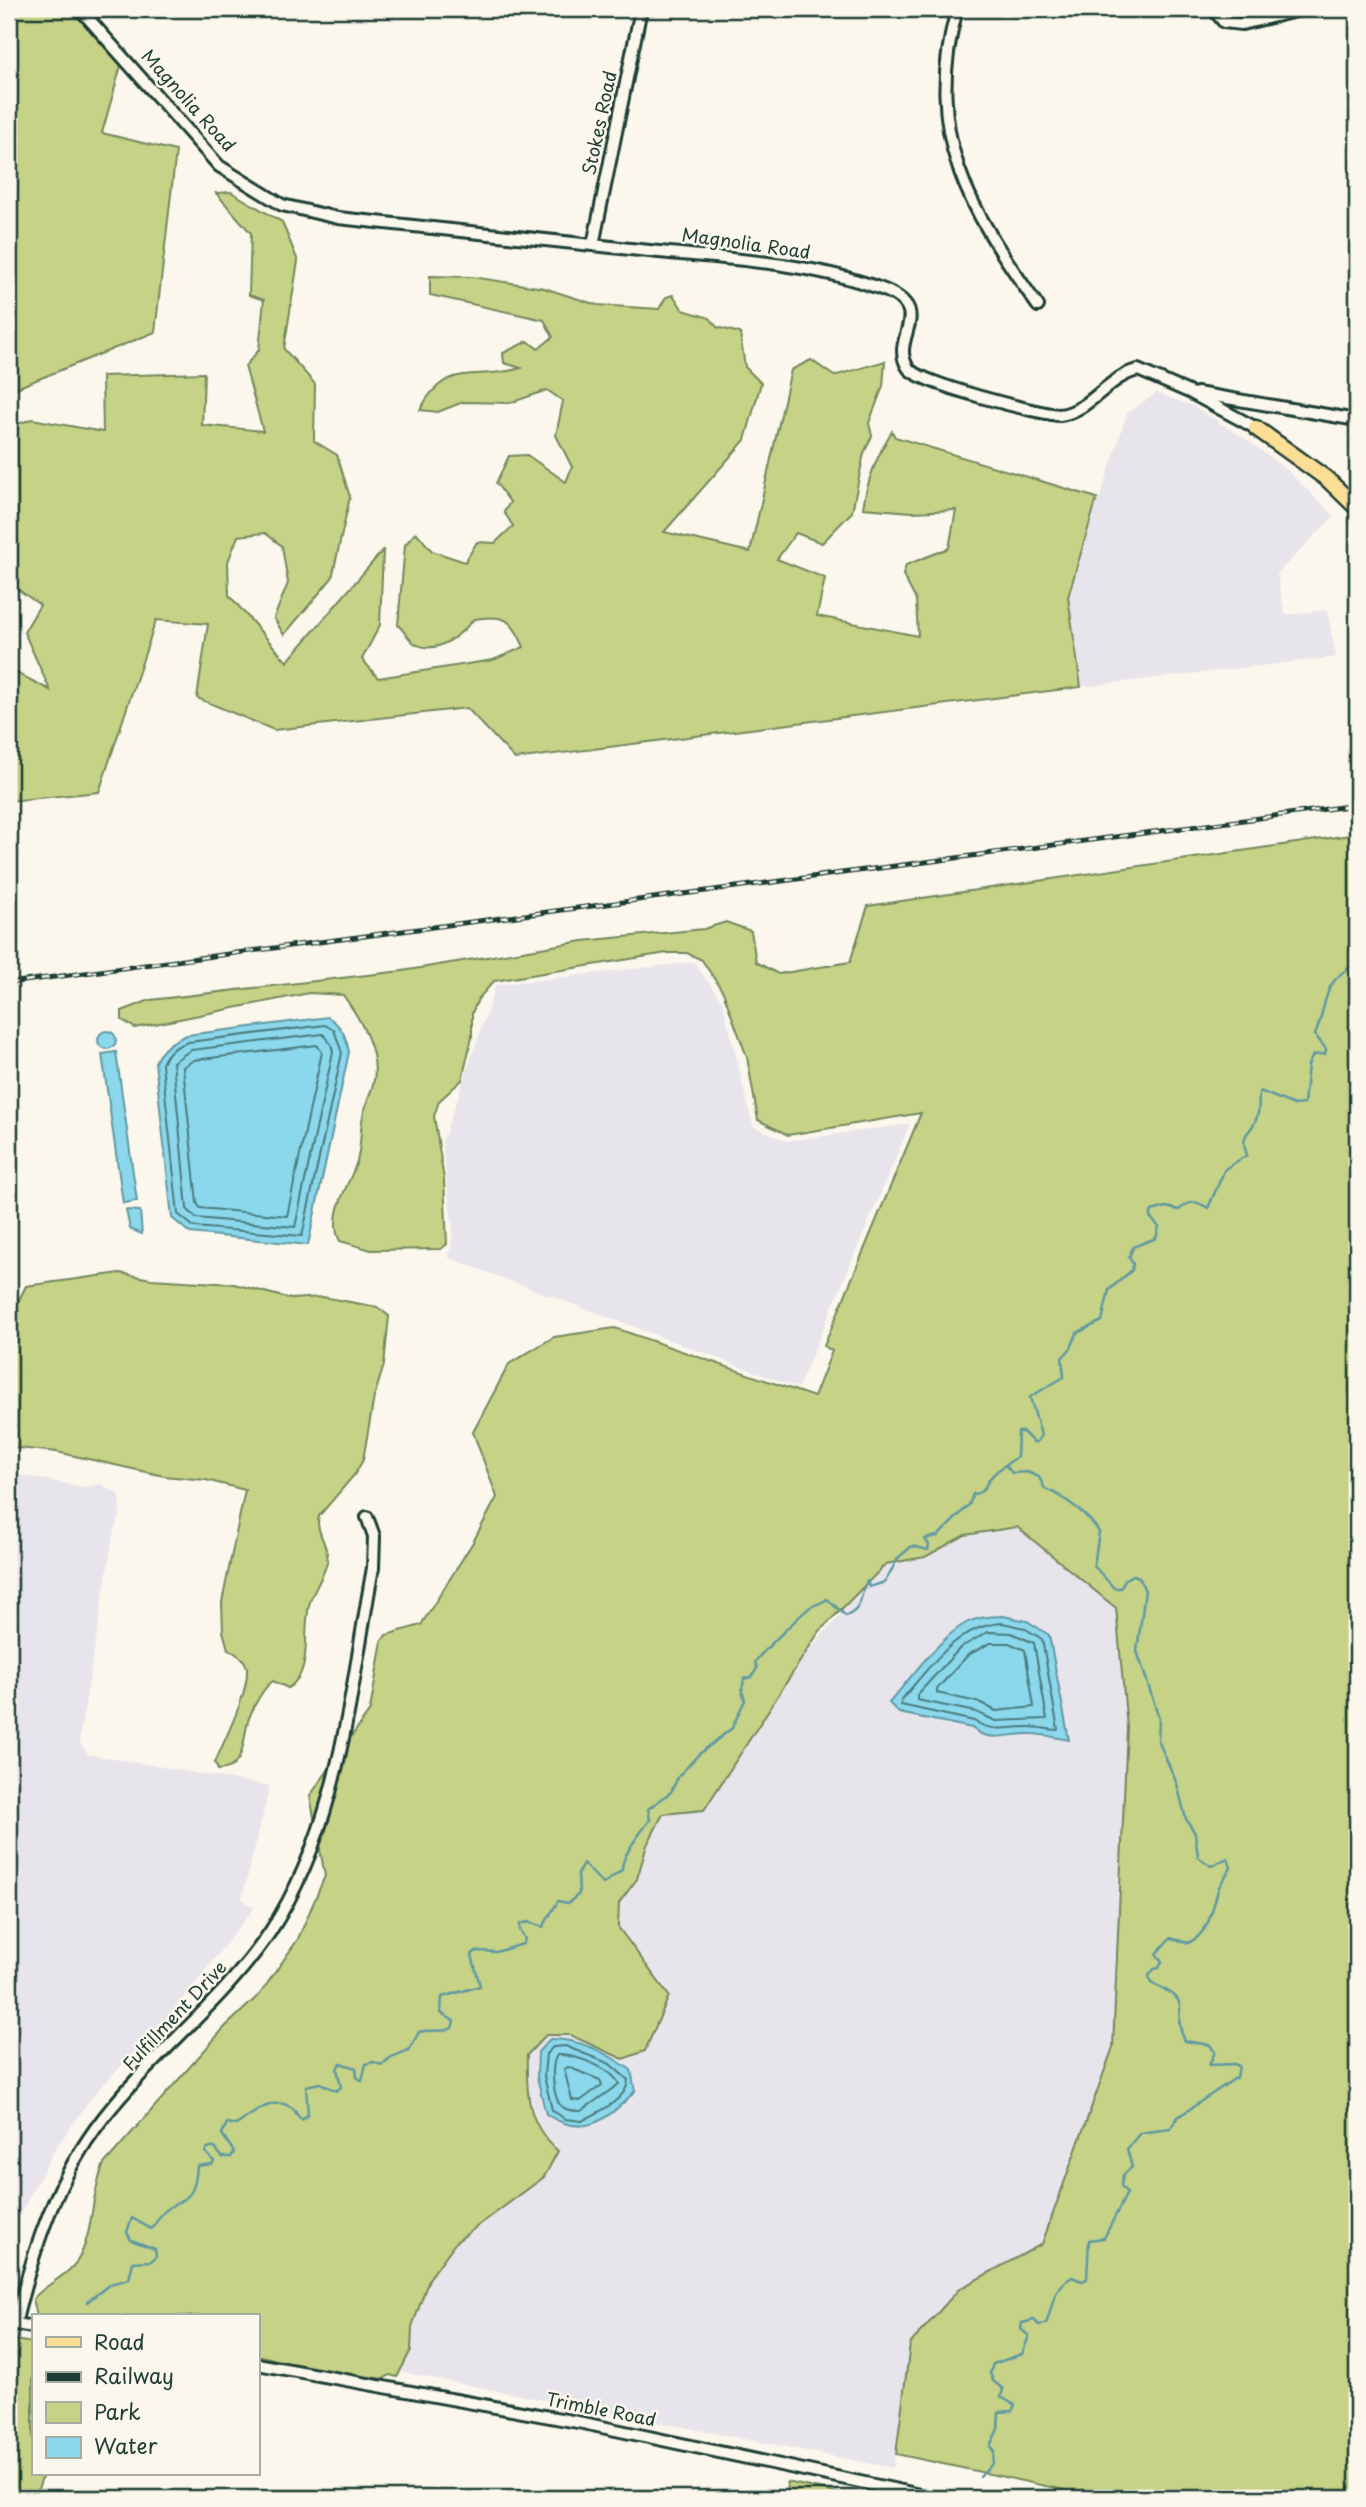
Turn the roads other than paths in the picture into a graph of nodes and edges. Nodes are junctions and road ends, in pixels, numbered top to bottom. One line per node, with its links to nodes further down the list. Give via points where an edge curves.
1 (80, 9): 6 (street, Magnolia Road, via 219,166 282,205 338,218)
2 (641, 9): 6 (street, Stokes Road)
3 (957, 9): 7 (street, via 947,79 947,111 957,167 977,215)
4 (1213, 9): 5 (street, via 1224,22 1242,24)
5 (1304, 9)
6 (593, 245): 8 (street, Magnolia Road, via 776,265 876,286 906,303 911,314 904,358 918,377 1050,415 1074,413 1121,377 1138,370)
7 (1038, 306)
8 (1191, 393): 9 (street); 10 (street, Magnolia Road)
9 (1357, 420)
10 (1255, 428): 11 (main road, Magnolia Road, via 1327,480)
11 (1357, 508)
12 (367, 1517): 13 (street, Fulfillment Drive, via 374,1536 373,1568 332,1785 312,1849 270,1931 234,1980 105,2116 68,2170 35,2246)
13 (12, 2324): 14 (street)
14 (32, 2328)
15 (259, 2364): 16 (street, Trimble Road, via 583,2423)
16 (935, 2498)

